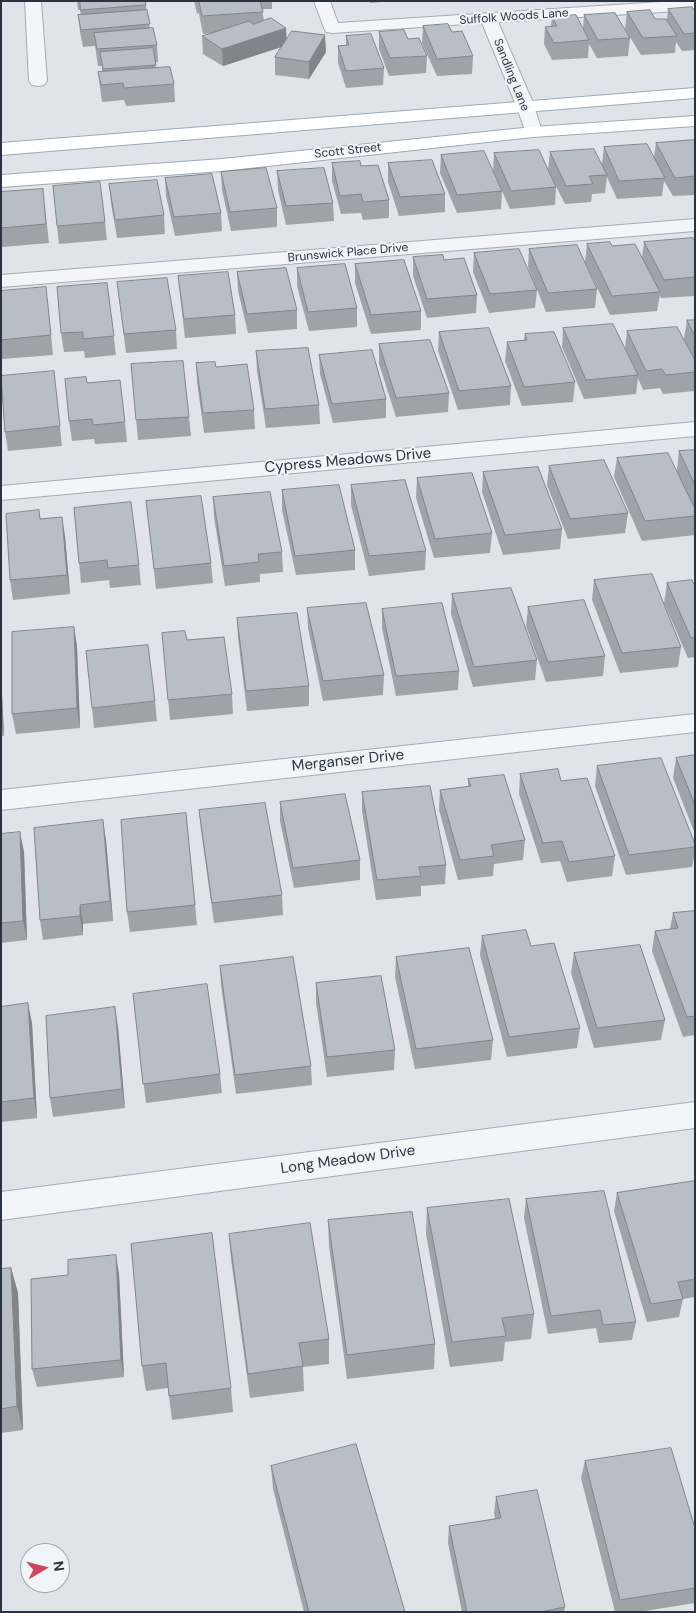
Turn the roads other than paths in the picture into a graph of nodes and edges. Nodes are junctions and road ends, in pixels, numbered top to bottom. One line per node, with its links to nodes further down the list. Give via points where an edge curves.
1 (34, 1): 5 (street)
2 (322, 1): 4 (street, Suffolk Woods Lane, via 332,28)
3 (695, 5): 4 (street, Suffolk Woods Lane)
4 (488, 18): 7 (street, Sandling Lane)
5 (38, 81)
6 (695, 93): 7 (main road)
7 (525, 105): 9 (street, Sandling Lane); 10 (main road)
8 (695, 121): 9 (main road, Scott Street)
9 (533, 132): 11 (main road, Scott Street, via 222,165)
10 (1, 148)
11 (1, 180)
12 (695, 225): 13 (street, Brunswick Place Drive)
13 (1, 281)
14 (695, 429): 15 (street, Cypress Meadows Drive)
15 (1, 493)
16 (695, 723): 17 (street, Merganser Drive)
17 (1, 800)
18 (695, 1115): 19 (street, Long Meadow Drive)
19 (1, 1206)

